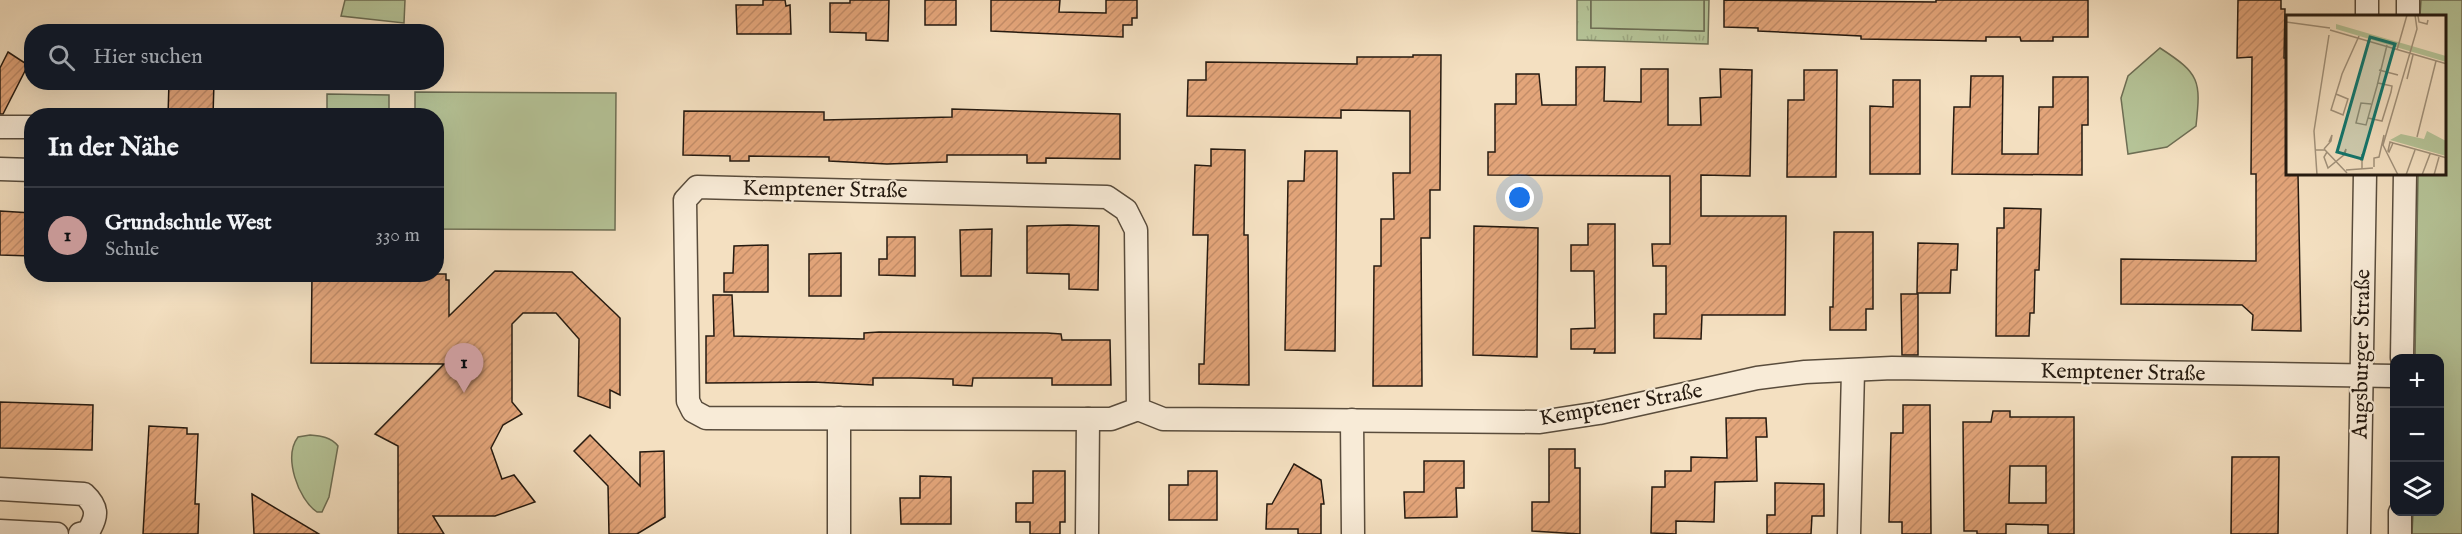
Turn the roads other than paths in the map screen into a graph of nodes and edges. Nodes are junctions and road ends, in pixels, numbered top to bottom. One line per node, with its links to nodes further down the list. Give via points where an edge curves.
1 (0, 127): 2 (street)
2 (24, 127)
3 (0, 169): 4 (street)
4 (24, 170)
5 (2365, 176): 9 (street, Augsburger Straße)
6 (2405, 176): 7 (street, Augsburger Straße)
7 (2402, 354)
8 (1853, 371): 9 (street, Kemptener Straße); 14 (street, Kemptener Straße, via 1757,378 1540,422); 23 (street)
9 (2362, 376): 10 (street, Kemptener Straße); 24 (street, Augsburger Straße)
10 (2390, 376)
11 (1138, 409): 12 (street, Kemptener Straße, via 1136,230 1126,210 1107,196 697,187 685,200 687,401 693,411 706,418); 13 (street, Kemptener Straße, via 1111,419); 14 (street, Kemptener Straße, via 1162,419)
12 (839, 418): 13 (street, Kemptener Straße); 20 (street)
13 (1088, 419): 21 (street)
14 (1353, 420): 22 (street)
15 (0, 489): 19 (street, via 84,494 94,503 96,515 88,532)
16 (2400, 516): 25 (street)
17 (0, 531): 18 (street)
18 (57, 534)
19 (80, 534)
20 (839, 534)
21 (1087, 534)
22 (1353, 534)
23 (1849, 534)
24 (2359, 534)
25 (2400, 534)

